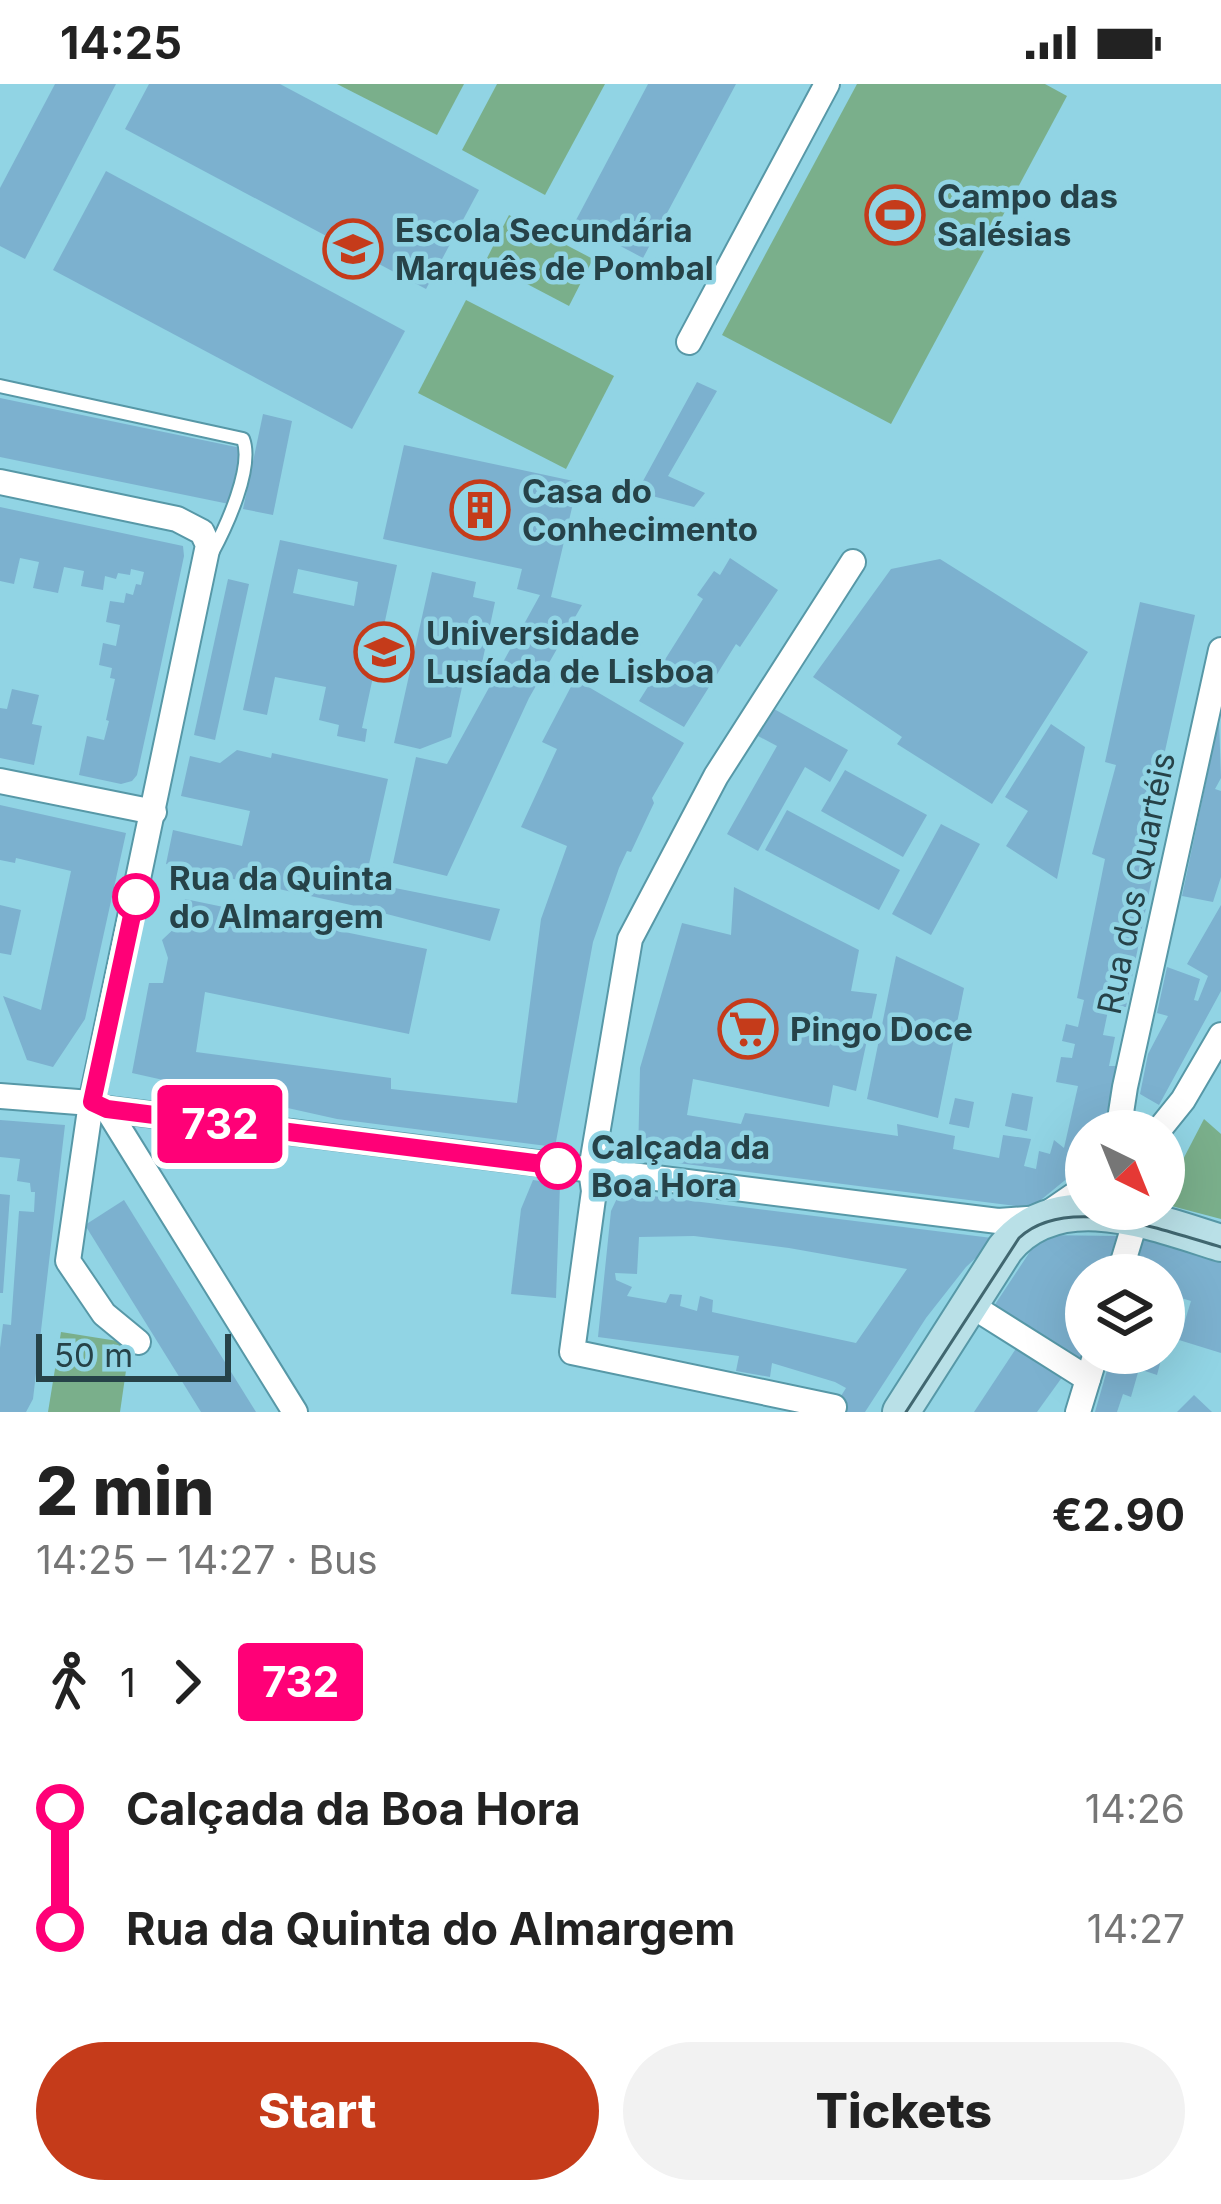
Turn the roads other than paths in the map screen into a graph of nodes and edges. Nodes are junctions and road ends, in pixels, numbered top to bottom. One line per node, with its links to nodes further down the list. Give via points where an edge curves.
1 (827, 84): 2 (street)
2 (688, 342)
3 (0, 386): 5 (lane, via 243,439 247,453 229,523)
4 (0, 482): 5 (street, via 178,519 202,532)
5 (208, 559): 10 (street)
6 (853, 562): 16 (street, via 716,776 630,939)
7 (1221, 650): 8 (street, Rua dos Quartéis)
8 (1218, 682): 14 (street, Rua dos Quartéis)
9 (0, 781): 10 (street)
10 (154, 812): 13 (street)
11 (1221, 1035): 15 (street)
12 (0, 1096): 13 (street)
13 (99, 1106): 16 (street); 23 (street, via 68,1261 104,1314); 27 (street)
14 (1121, 1110)
15 (1175, 1110)
16 (591, 1170): 19 (street, via 998,1221); 26 (street, via 572,1352)
17 (1065, 1201): 19 (street)
18 (1065, 1213): 19 (street)
19 (1040, 1218): 22 (street, via 1013,1239)
20 (1175, 1230): 21 (street)
21 (1221, 1243)
22 (969, 1304): 25 (street); 28 (street)
23 (138, 1342)
24 (1089, 1374): 25 (street)
25 (1088, 1378): 29 (street)
26 (834, 1407)
27 (295, 1412)
28 (901, 1412)
29 (1078, 1412)

